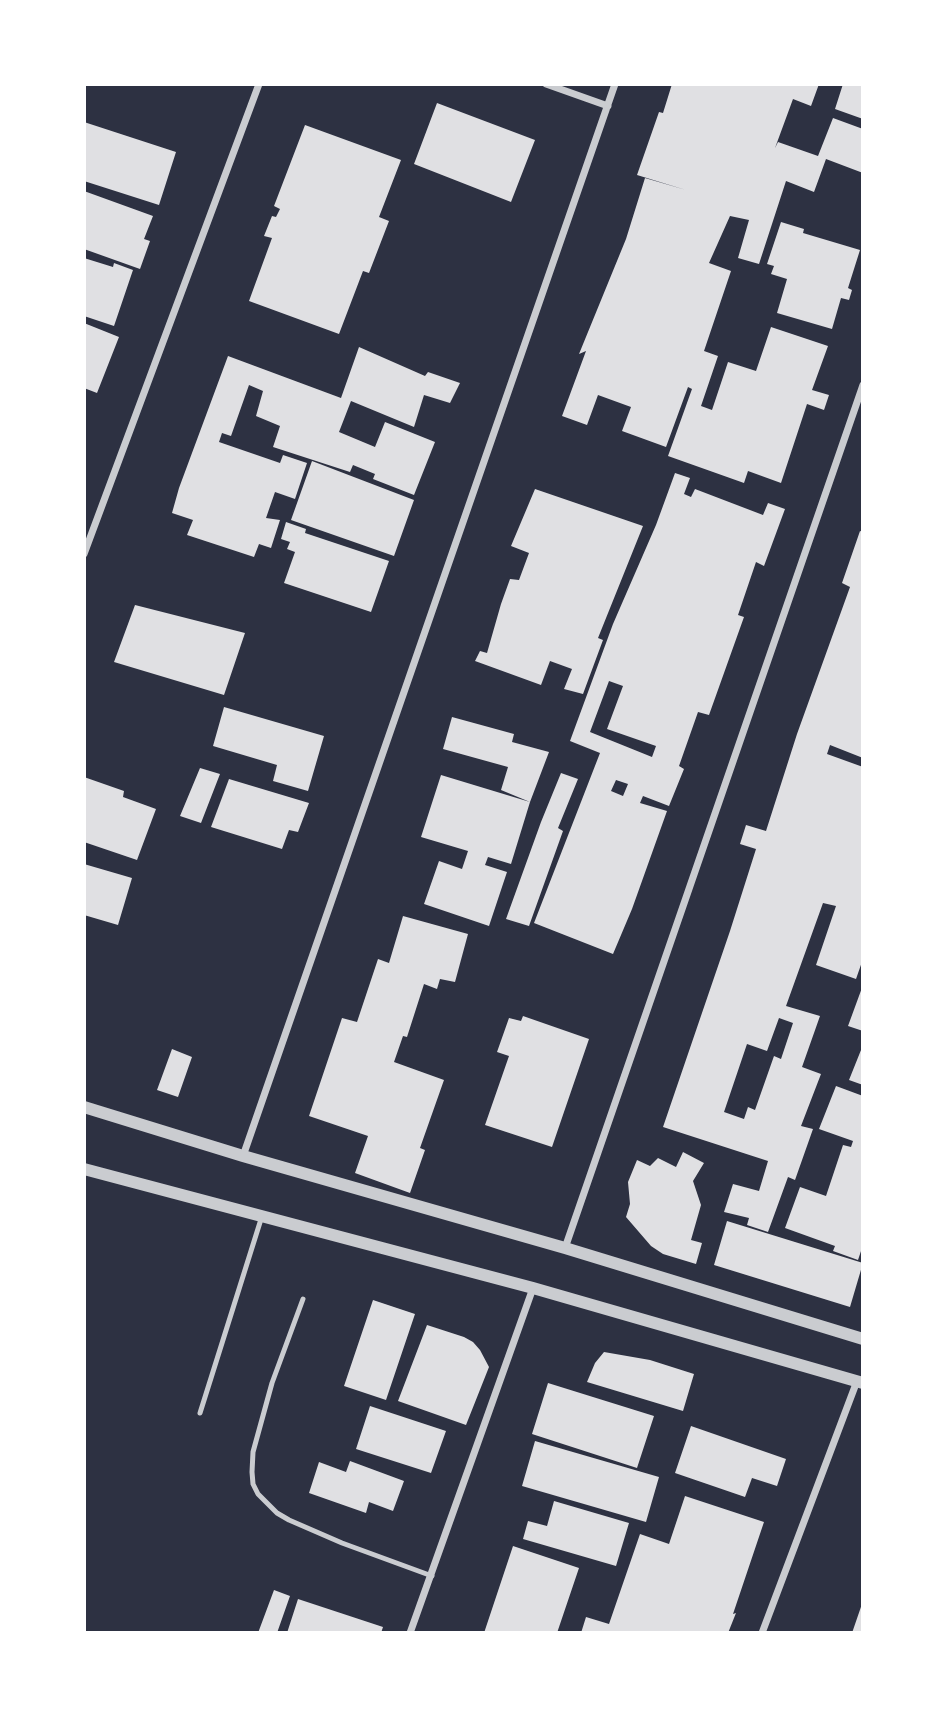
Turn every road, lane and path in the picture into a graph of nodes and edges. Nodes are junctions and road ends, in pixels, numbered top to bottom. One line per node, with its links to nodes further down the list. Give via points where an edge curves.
1 (259, 84): 6 (street)
2 (546, 84): 4 (street)
3 (615, 84): 4 (street)
4 (607, 106): 8 (street)
5 (863, 385): 11 (street)
6 (84, 554)
7 (84, 1107): 8 (street)
8 (243, 1156): 11 (street)
9 (84, 1169): 10 (street)
10 (263, 1216): 12 (street); 16 (lane)
11 (565, 1248): 14 (street)
12 (533, 1288): 15 (street); 17 (street)
13 (303, 1299): 17 (lane, via 253,1452 258,1494 289,1520)
14 (863, 1339)
15 (860, 1382): 19 (street)
16 (200, 1413)
17 (432, 1576): 18 (street)
18 (410, 1633)
19 (762, 1633)

